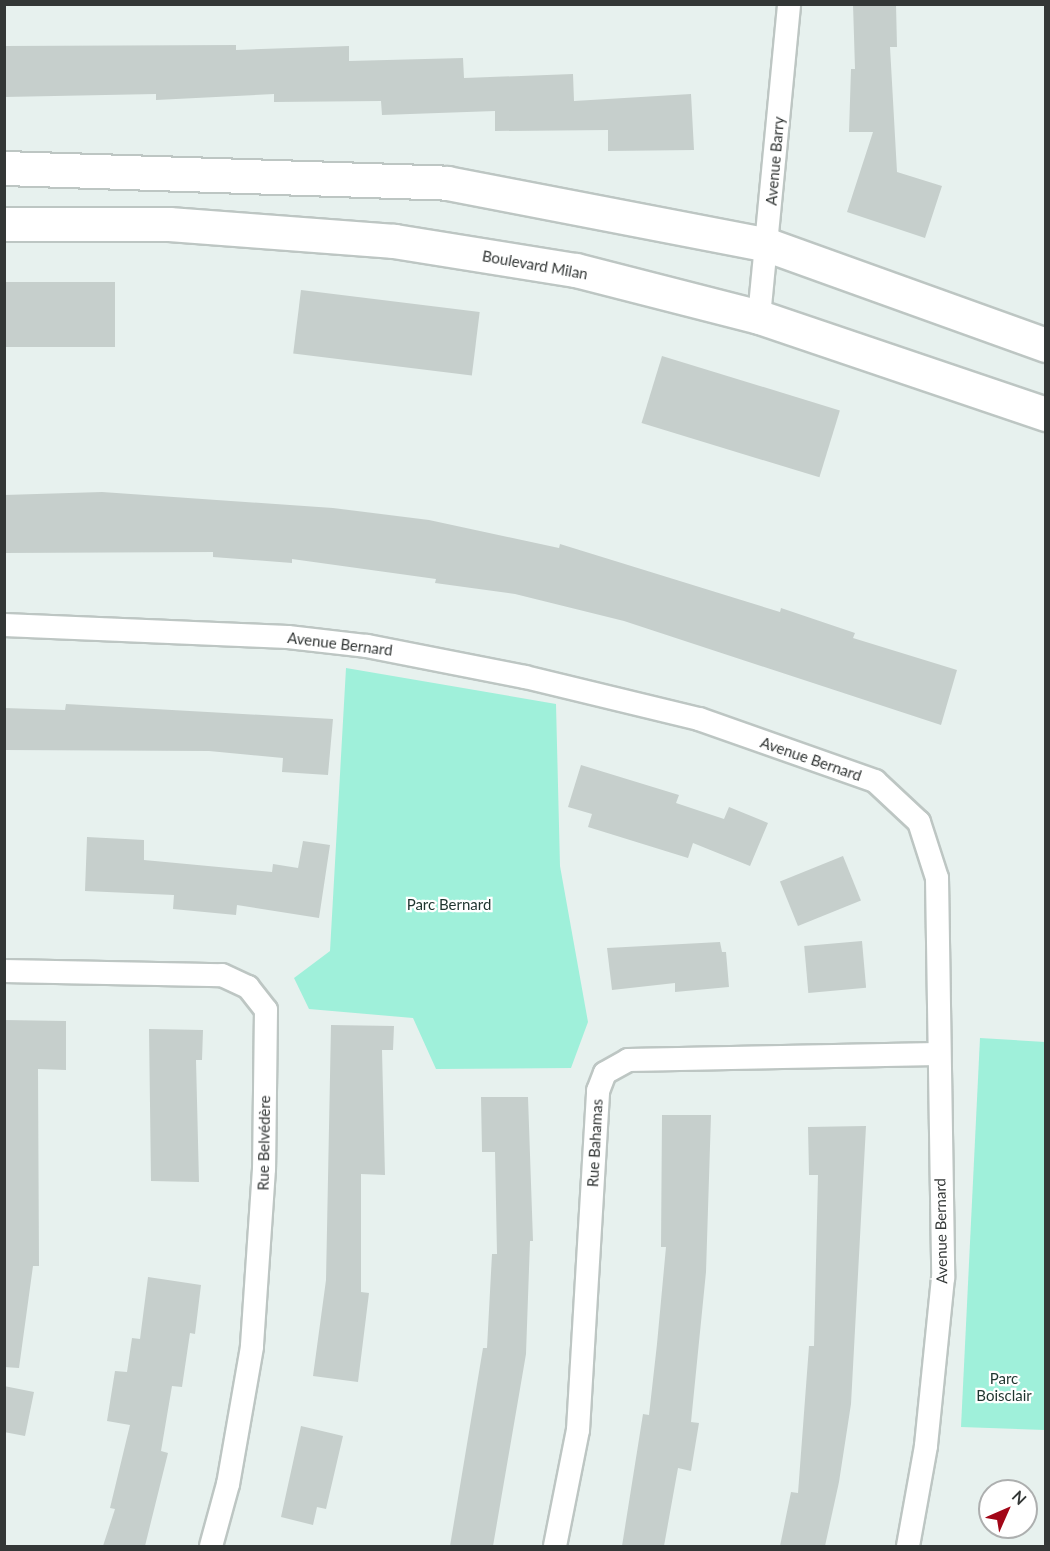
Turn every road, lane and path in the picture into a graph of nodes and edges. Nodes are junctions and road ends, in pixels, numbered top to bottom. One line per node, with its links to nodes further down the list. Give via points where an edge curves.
1 (789, 4): 4 (street, Avenue Barry)
2 (4, 168): 4 (main road, via 447,183)
3 (4, 224): 5 (main road, Boulevard Milan, via 169,224 394,241 576,270)
4 (768, 245): 5 (street, Avenue Barry); 6 (main road)
5 (759, 317): 7 (main road, Boulevard Milan)
6 (1046, 345)
7 (1046, 414)
8 (4, 625): 10 (street, Avenue Bernard, via 288,637 367,646 525,677 699,719 875,781 919,822 937,878)
9 (4, 971): 11 (street, Rue Belvédère, via 222,975 248,987 266,1010 264,1169 252,1347 228,1484)
10 (937, 1054): 12 (street, Rue Bahamas, via 628,1060 604,1073 598,1091 578,1430); 13 (street, Avenue Bernard, via 943,1278 926,1446)
11 (211, 1546)
12 (555, 1546)
13 (908, 1546)

